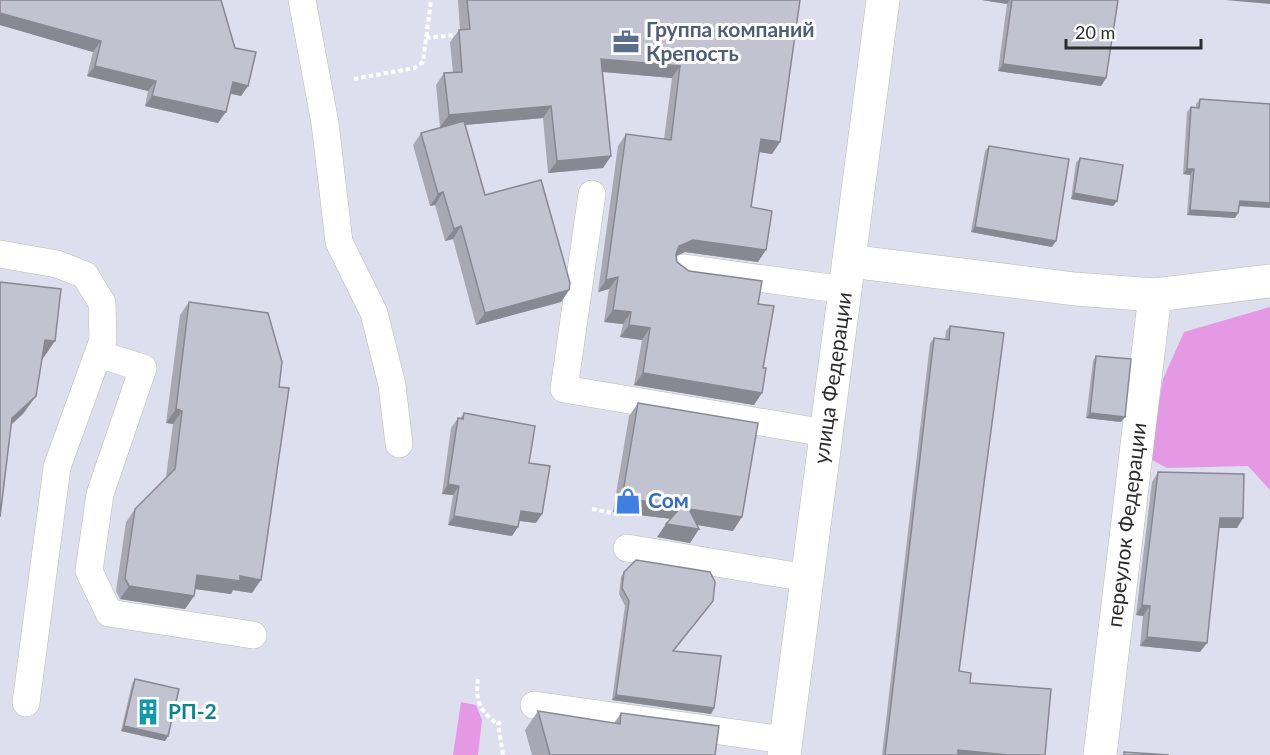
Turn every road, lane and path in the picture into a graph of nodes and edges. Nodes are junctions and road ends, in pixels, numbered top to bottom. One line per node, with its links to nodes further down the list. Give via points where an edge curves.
1 (302, 0): 6 (lane)
2 (431, 0): 5 (path)
3 (883, 0): 10 (street, улица Федерации)
4 (457, 35): 5 (path)
5 (426, 38): 6 (path, via 423,62 414,68)
6 (318, 85): 15 (lane, via 339,242 374,313 392,385)
7 (592, 194): 14 (lane, via 564,389)
8 (0, 254): 13 (lane, via 57,264 85,275 102,303 103,340)
9 (683, 268): 10 (lane)
10 (847, 275): 12 (street); 14 (street, улица Федерации)
11 (1270, 281): 12 (street)
12 (1155, 295): 24 (street, переулок Федерации)
13 (98, 354): 18 (lane, via 143,368 100,494 89,571 109,614); 20 (lane, via 57,467)
14 (825, 433): 17 (street, улица Федерации)
15 (399, 444)
16 (627, 548): 17 (lane)
17 (807, 578): 23 (street, улица Федерации)
18 (253, 635)
19 (478, 679): 22 (path, via 476,696 485,715)
20 (26, 703)
21 (534, 705): 23 (lane)
22 (498, 724)
23 (784, 748)
24 (1100, 755)

